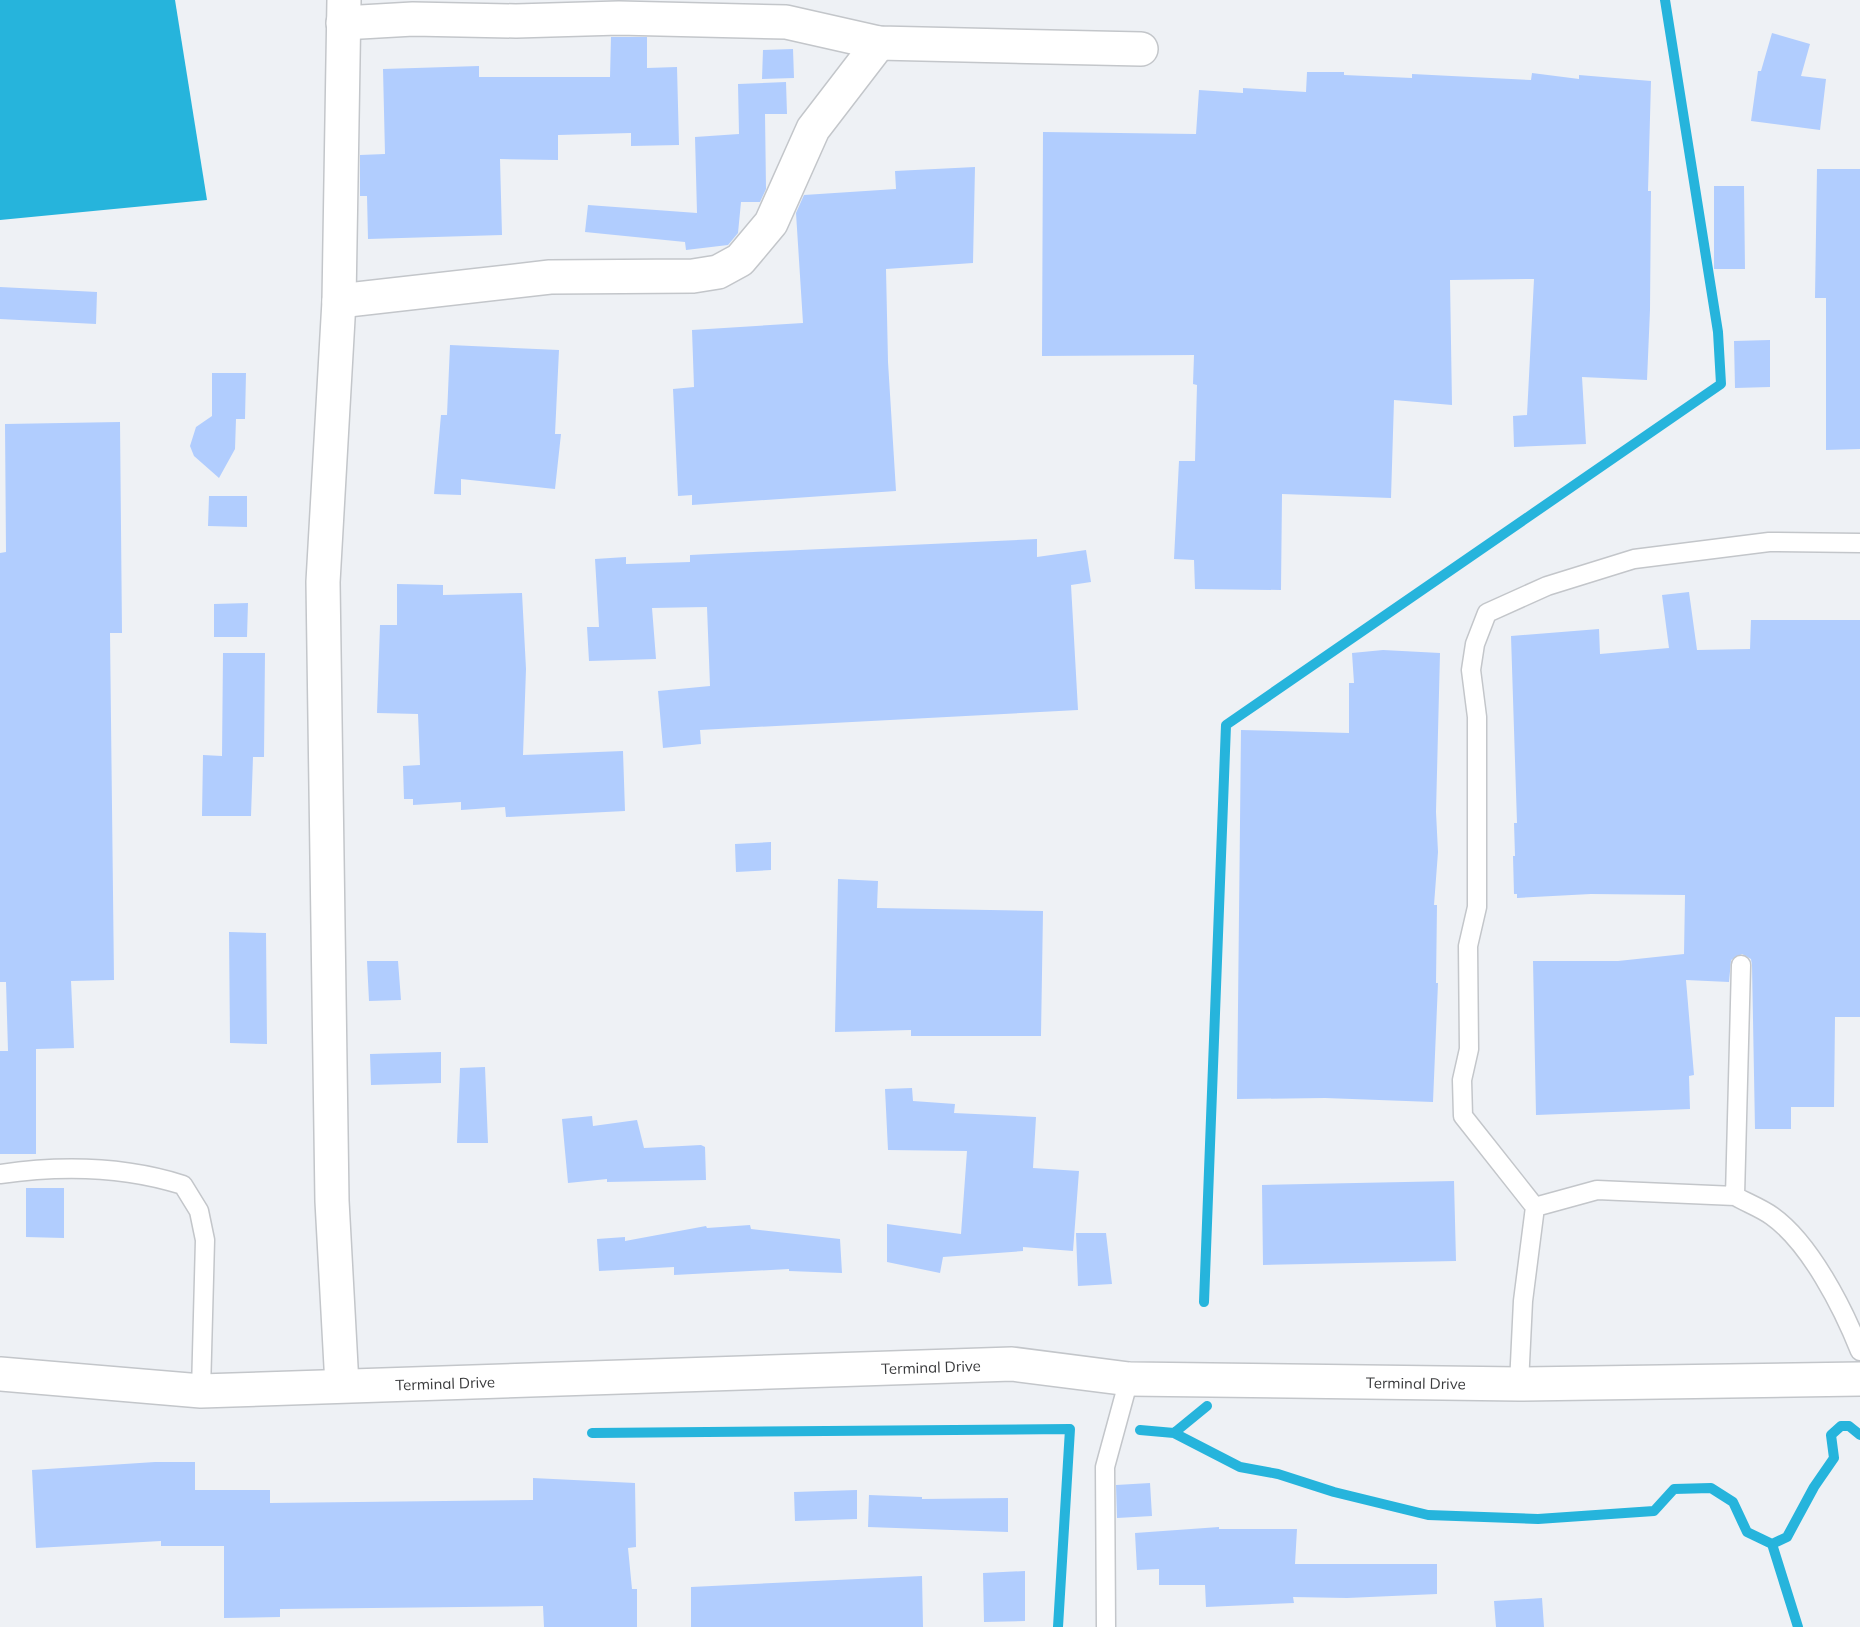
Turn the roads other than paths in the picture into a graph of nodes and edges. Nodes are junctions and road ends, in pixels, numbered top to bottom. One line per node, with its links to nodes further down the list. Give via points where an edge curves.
1 (344, 12): 2 (street, via 413,19 786,22); 4 (street)
2 (879, 43): 3 (street); 4 (street, via 813,129 771,223 740,260 718,272 693,276 550,277)
3 (1141, 49)
4 (339, 301): 15 (street, via 323,582 332,1201)
5 (1860, 543): 9 (lane, via 1769,542 1634,559 1547,586 1487,613 1474,644 1471,670 1477,717 1477,907 1468,946 1469,1049 1462,1080 1463,1116)
6 (1741, 965): 8 (lane)
7 (0, 1174): 16 (lane, via 71,1167 152,1176 183,1185 199,1211 205,1240)
8 (1735, 1196): 9 (lane, via 1597,1190); 10 (lane, via 1773,1217 1811,1257)
9 (1535, 1207): 14 (lane, via 1523,1301)
10 (1860, 1351)
11 (0, 1374): 16 (street, Terminal Drive)
12 (1129, 1379): 14 (street, Terminal Drive); 15 (street, Terminal Drive, via 1012,1364); 17 (lane, via 1106,1467)
13 (1860, 1379): 14 (street, Terminal Drive)
14 (1519, 1384)
15 (342, 1385): 16 (street, Terminal Drive)
16 (201, 1391)
17 (1106, 1627)

